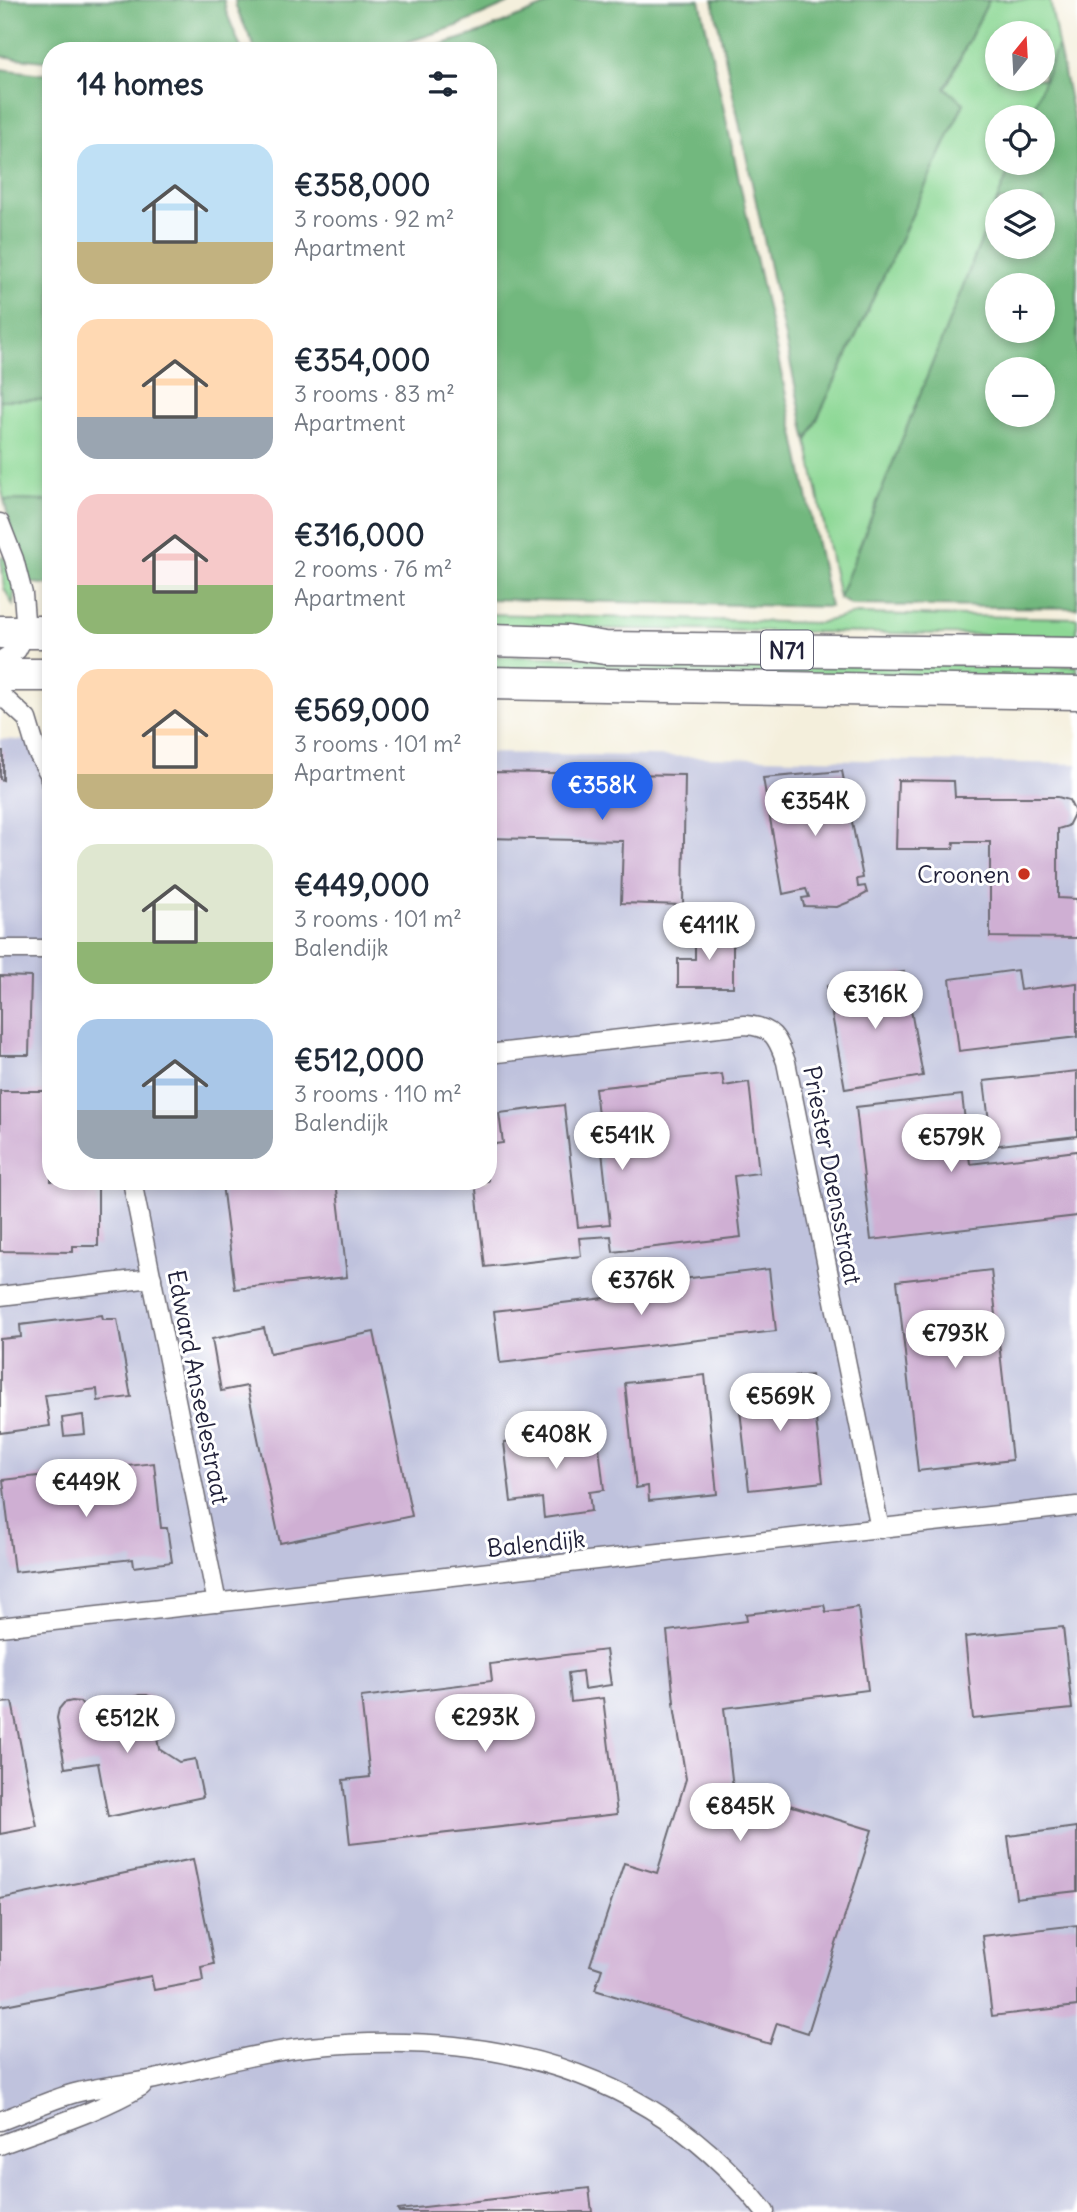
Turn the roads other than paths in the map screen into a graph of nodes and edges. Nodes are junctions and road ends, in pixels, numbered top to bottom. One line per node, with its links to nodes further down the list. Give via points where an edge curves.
1 (0, 523): 2 (street)
2 (23, 594): 3 (street); 3 (street, via 39,618)
3 (32, 631): 6 (street, via 17,650)
4 (497, 640): 5 (highway, N71, via 605,648)
5 (1077, 654)
6 (0, 661)
7 (0, 675): 8 (highway)
8 (42, 676)
9 (497, 683): 10 (highway, N71)
10 (1077, 692)
11 (0, 694): 12 (street, via 27,719)
12 (42, 761)
13 (0, 949): 14 (street)
14 (42, 949)
15 (497, 1053): 20 (street, Priester Daensstraat, via 745,1025 770,1031 786,1062)
16 (134, 1190): 17 (street, Edward Anseelestraat)
17 (152, 1278): 18 (street); 21 (street, Edward Anseelestraat)
18 (0, 1296)
19 (1077, 1506): 20 (street, Balendijk)
20 (880, 1529): 21 (street, Balendijk)
21 (217, 1603): 22 (street, Balendijk)
22 (0, 1627)
23 (153, 2080): 24 (street, via 75,2093); 25 (street, via 82,2115); 26 (street, via 307,2048 408,2042 508,2054 604,2084 644,2105 691,2135)
24 (0, 2121)
25 (0, 2145)
26 (765, 2212)

